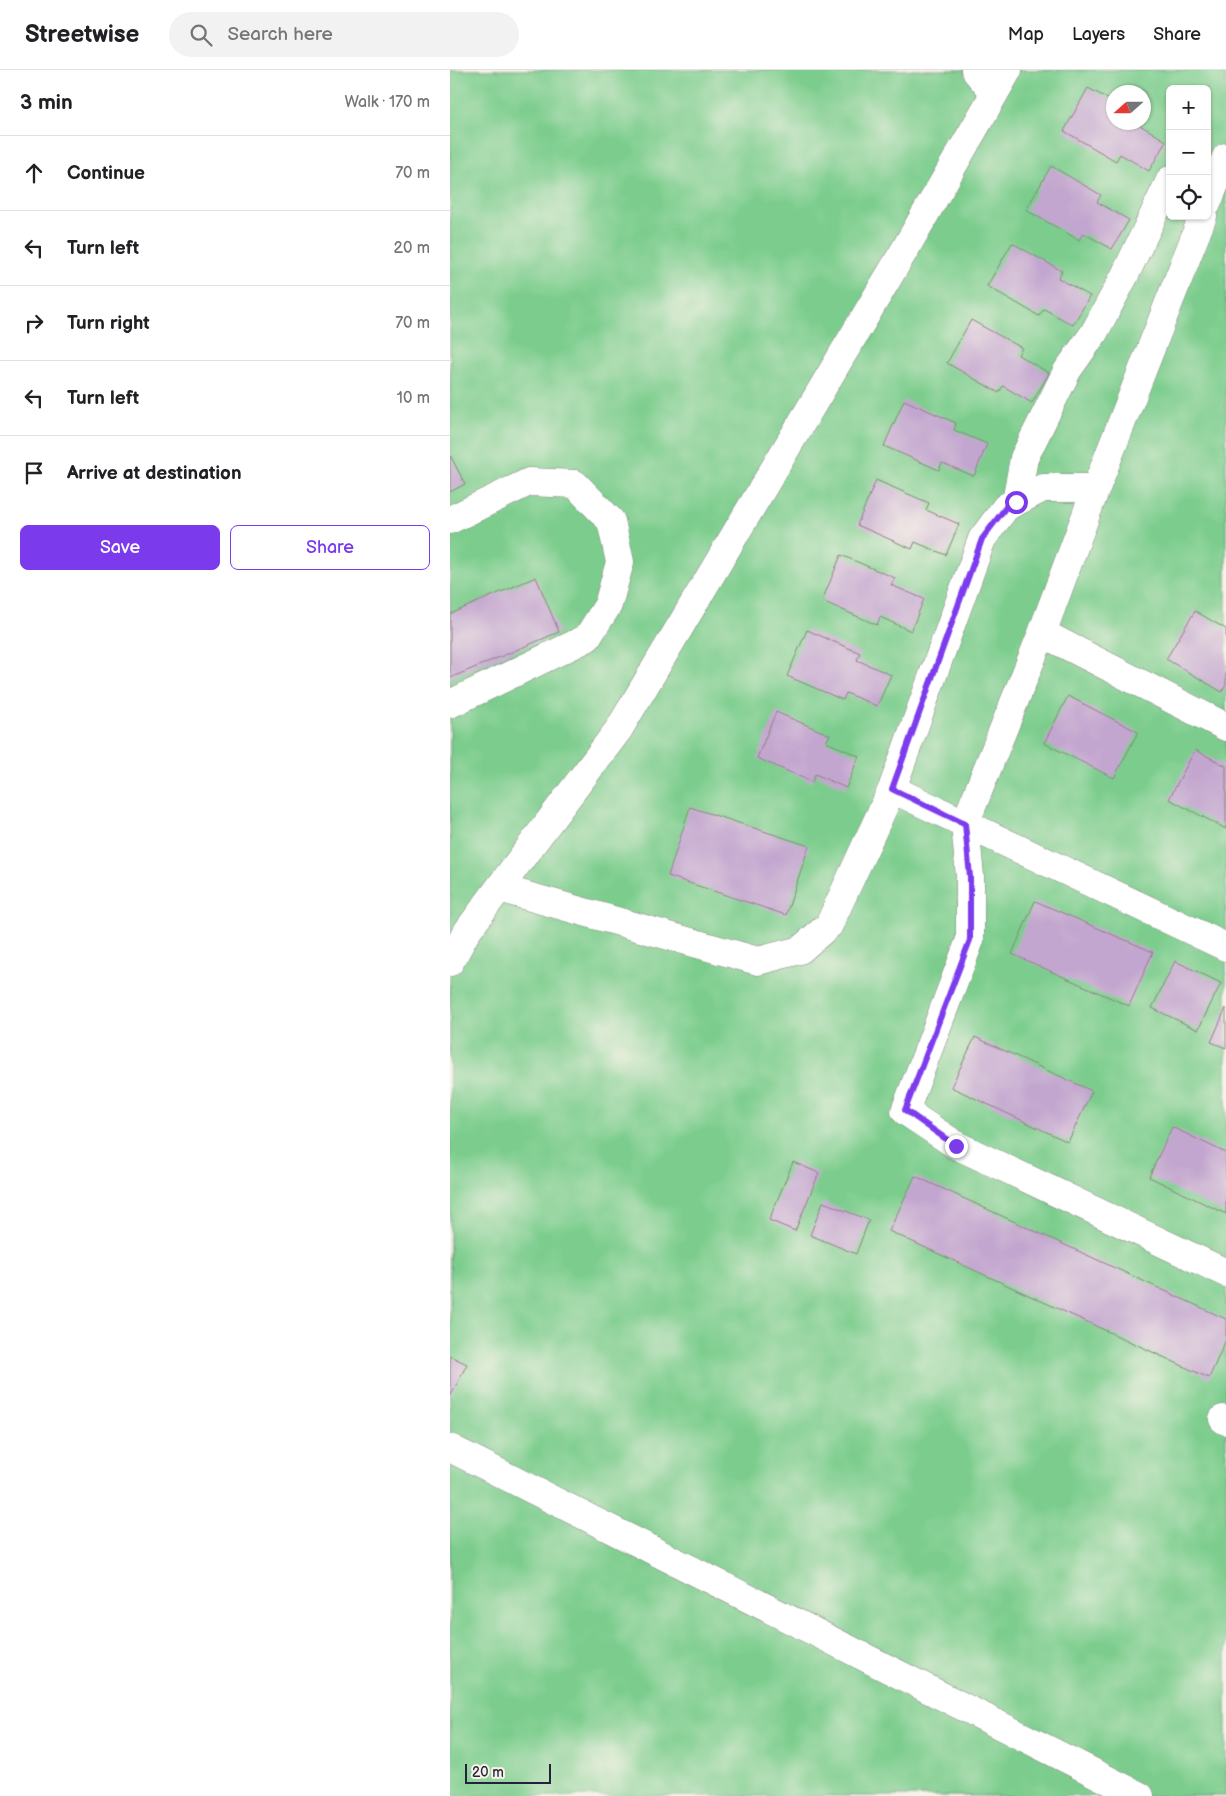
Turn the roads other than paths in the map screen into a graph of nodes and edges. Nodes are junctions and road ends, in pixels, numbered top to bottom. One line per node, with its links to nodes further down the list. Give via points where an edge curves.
1 (975, 70): 3 (street)
2 (1008, 70): 3 (street)
3 (994, 93): 16 (street, via 619,729)
4 (1226, 157): 6 (street)
5 (1166, 188): 9 (street, via 1125,275 1094,333 1067,371 1024,458)
6 (1211, 194)
7 (1201, 220): 8 (street)
8 (1096, 488): 9 (street, via 1043,488); 11 (street)
9 (1016, 502): 14 (street, via 1006,507 982,539)
10 (450, 520): 12 (street, via 529,482 575,484 611,521 620,562 608,605 588,638)
11 (1042, 633): 13 (street); 15 (street)
12 (450, 704)
13 (1226, 727)
14 (892, 789): 15 (street); 16 (street, via 829,925 800,950 758,961)
15 (965, 824): 17 (street); 19 (street, via 970,877 970,940 905,1110 956,1146)
16 (499, 888): 18 (street, via 466,933)
17 (1226, 948)
18 (450, 962)
19 (1226, 1273)
20 (450, 1448): 21 (street)
21 (1140, 1796)

